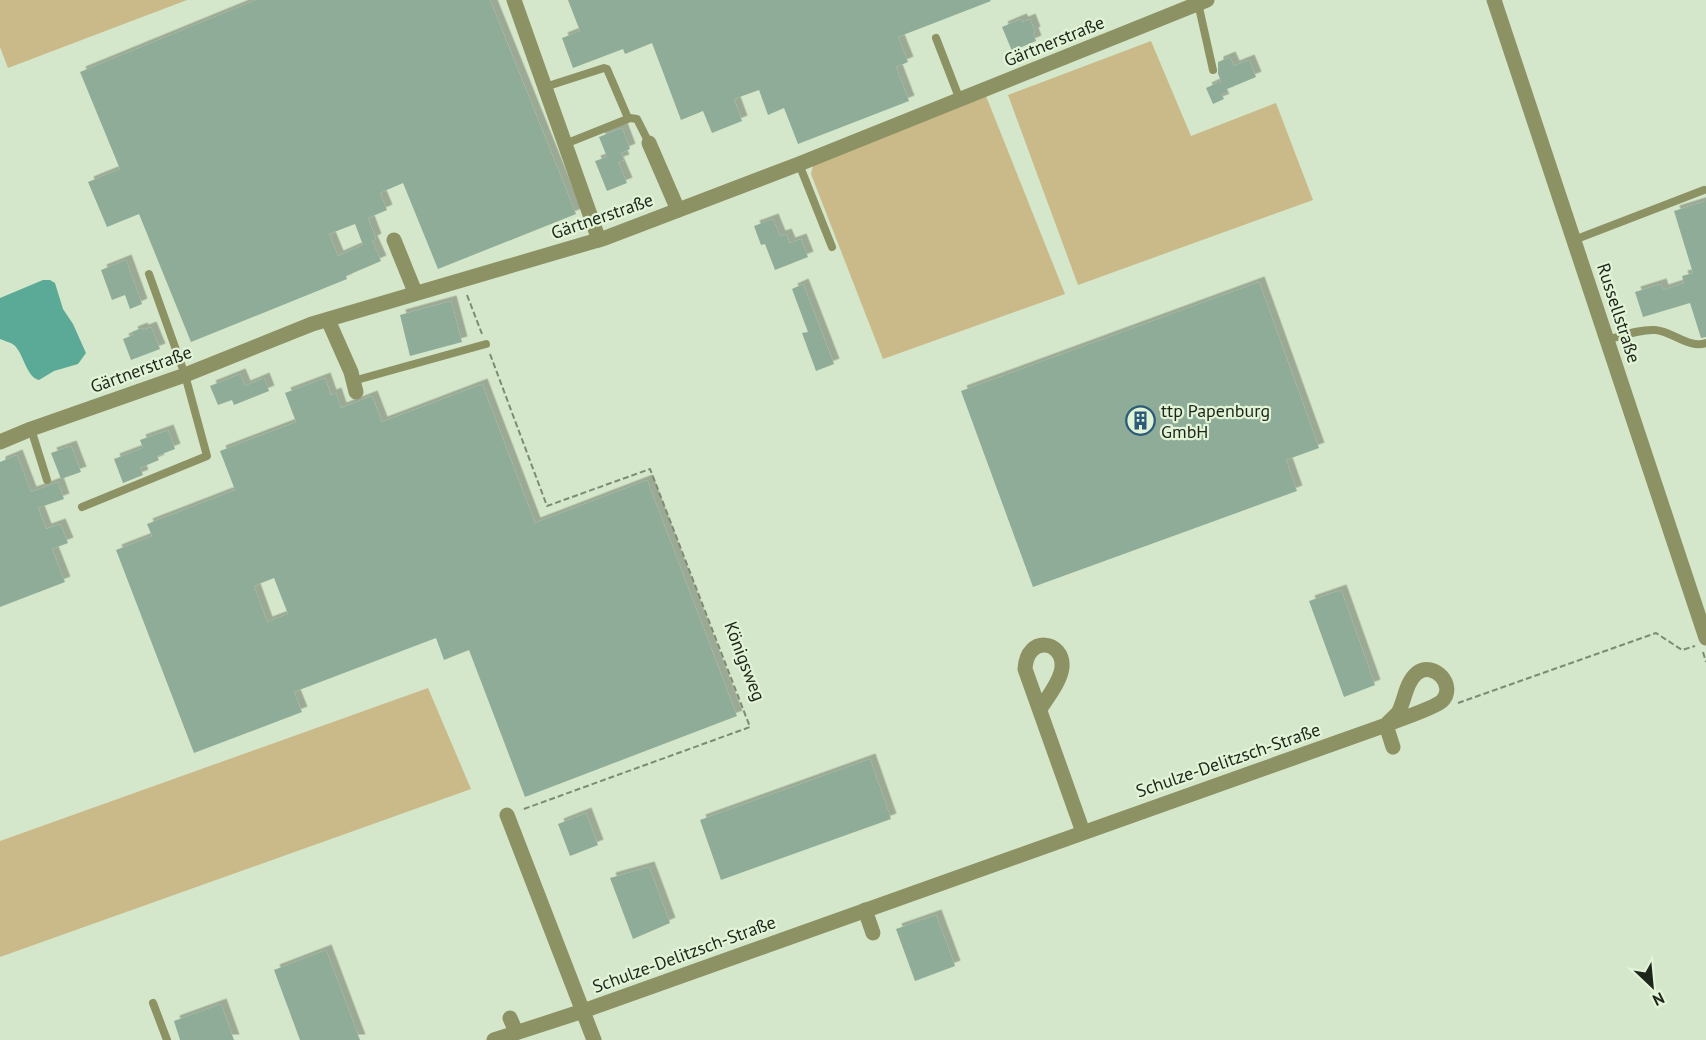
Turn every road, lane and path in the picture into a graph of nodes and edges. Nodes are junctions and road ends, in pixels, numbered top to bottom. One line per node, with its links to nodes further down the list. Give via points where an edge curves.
1 (514, 0): 6 (street)
2 (1494, 0): 16 (street, Russellstraße)
3 (1202, 2): 5 (lane); 7 (street, Gärtnerstraße)
4 (936, 38): 7 (lane)
5 (1213, 70)
6 (545, 87): 8 (lane, via 608,69); 10 (street)
7 (960, 100): 11 (street, Gärtnerstraße)
8 (628, 118): 9 (lane, via 638,119); 10 (lane)
9 (649, 143): 13 (street)
10 (565, 144): 15 (street)
11 (799, 164): 13 (street, Gärtnerstraße); 17 (lane)
12 (1704, 190): 16 (lane)
13 (678, 210): 15 (street, Gärtnerstraße)
14 (394, 240): 20 (street)
15 (599, 240): 19 (street, Gärtnerstraße)
16 (1574, 240): 22 (street, Russellstraße)
17 (832, 247)
18 (149, 274): 25 (lane)
19 (462, 281): 20 (street, Gärtnerstraße); 24 (path, Königsweg)
20 (415, 292): 21 (street, Gärtnerstraße)
21 (328, 320): 25 (street, Gärtnerstraße); 26 (street)
22 (1607, 340): 23 (lane, via 1657,330 1701,345); 31 (street, Russellstraße)
23 (1706, 343)
24 (486, 344): 26 (lane); 35 (path, Königsweg, via 547,506 650,469 750,727)
25 (185, 375): 27 (street, Gärtnerstraße); 30 (lane, via 207,456)
26 (355, 386)
27 (31, 429): 28 (street, Gärtnerstraße); 29 (lane)
28 (0, 442)
29 (47, 480)
30 (82, 507)
31 (1703, 641): 32 (path, via 1682,650 1656,633)
32 (1449, 706)
33 (1040, 709): 36 (street)
34 (1393, 747): 36 (street, Schulze-Delitzsch-Straße, via 1386,724)
35 (507, 814): 40 (street)
36 (1083, 831): 37 (street, Schulze-Delitzsch-Straße)
37 (865, 909): 38 (street); 40 (street, Schulze-Delitzsch-Straße)
38 (873, 933)
39 (153, 1003): 41 (lane)
40 (583, 1011): 42 (street, Schulze-Delitzsch-Straße, via 513,1025); 43 (street)
41 (167, 1040)
42 (494, 1040)
43 (594, 1040)

